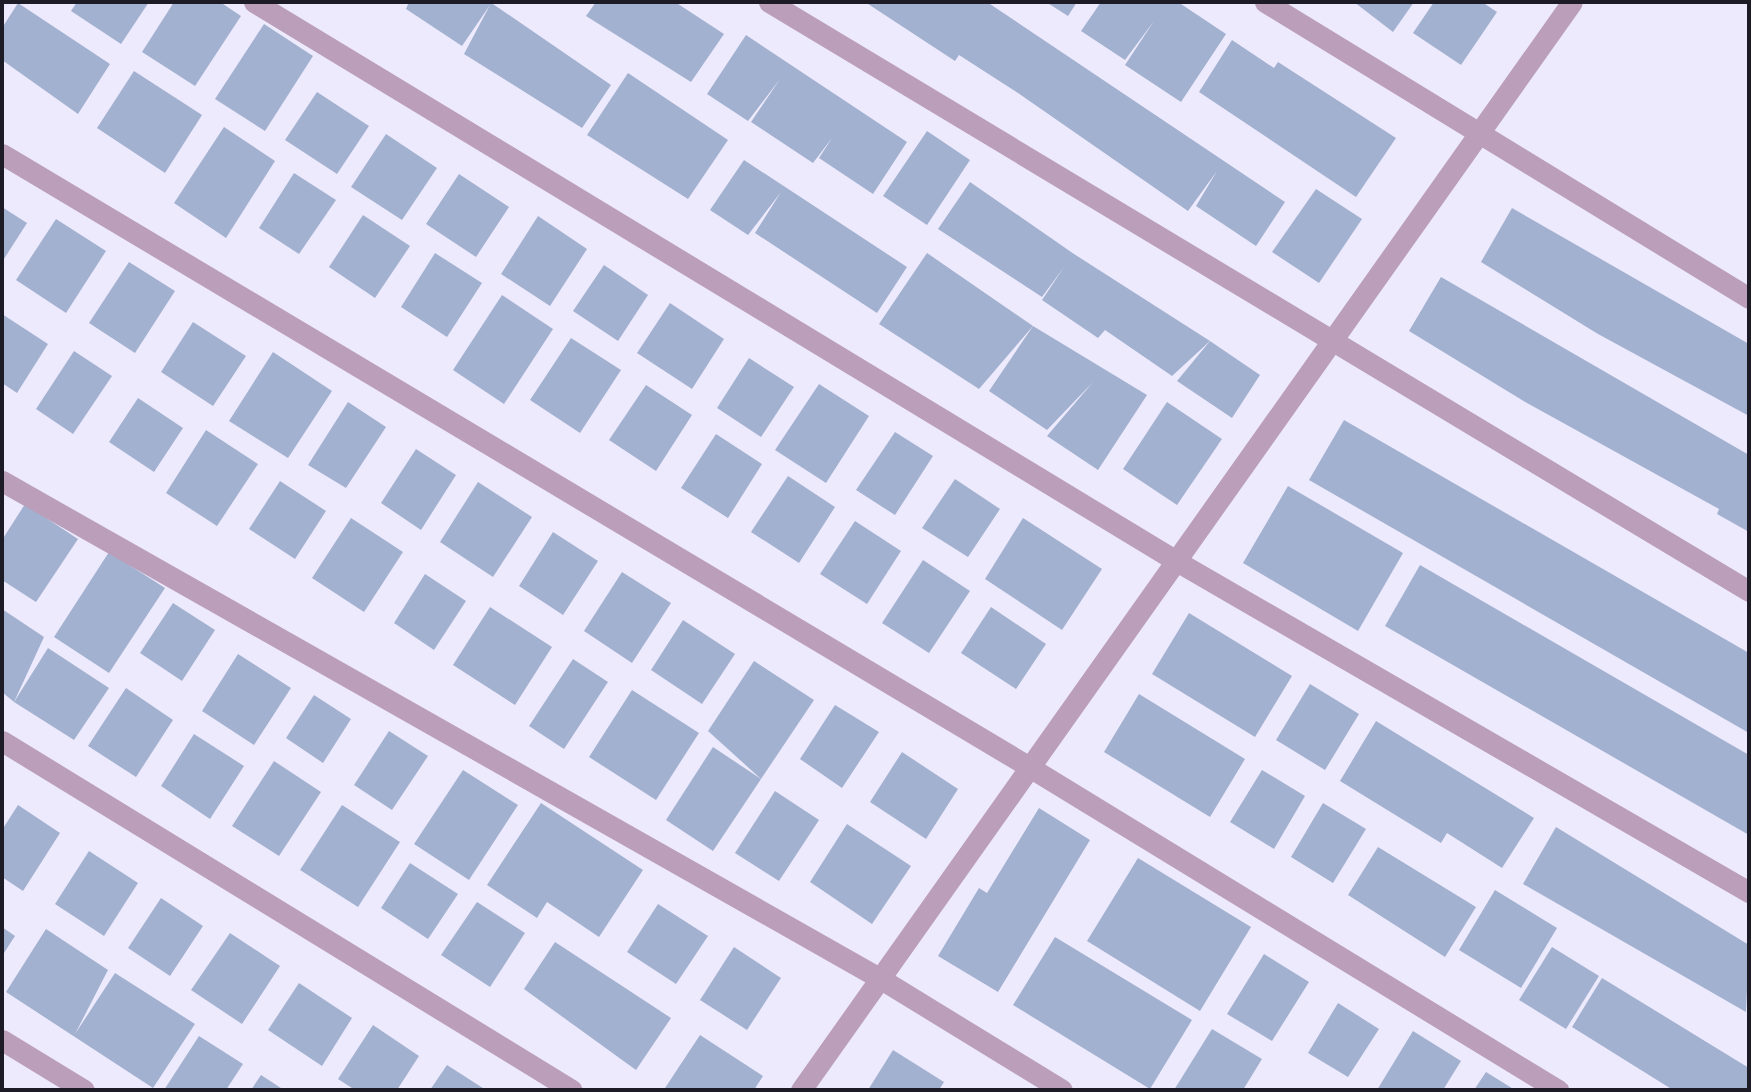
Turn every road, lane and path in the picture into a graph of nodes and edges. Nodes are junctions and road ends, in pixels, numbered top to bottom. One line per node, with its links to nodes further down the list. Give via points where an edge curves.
1 (254, 2): 10 (street)
2 (769, 2): 8 (street)
3 (1265, 2): 5 (street)
4 (1572, 2): 5 (street)
5 (1479, 136): 7 (street); 8 (street)
6 (2, 154): 13 (street)
7 (1749, 299)
8 (1334, 344): 10 (street); 11 (street)
9 (2, 481): 15 (street)
10 (1178, 562): 13 (street); 14 (street)
11 (1749, 591)
12 (2, 741): 18 (street)
13 (1031, 768): 15 (street); 21 (street)
14 (1749, 892)
15 (881, 979): 19 (street); 20 (street)
16 (2, 1040): 17 (street)
17 (84, 1090)
18 (572, 1090)
19 (802, 1090)
20 (1062, 1090)
21 (1558, 1090)

